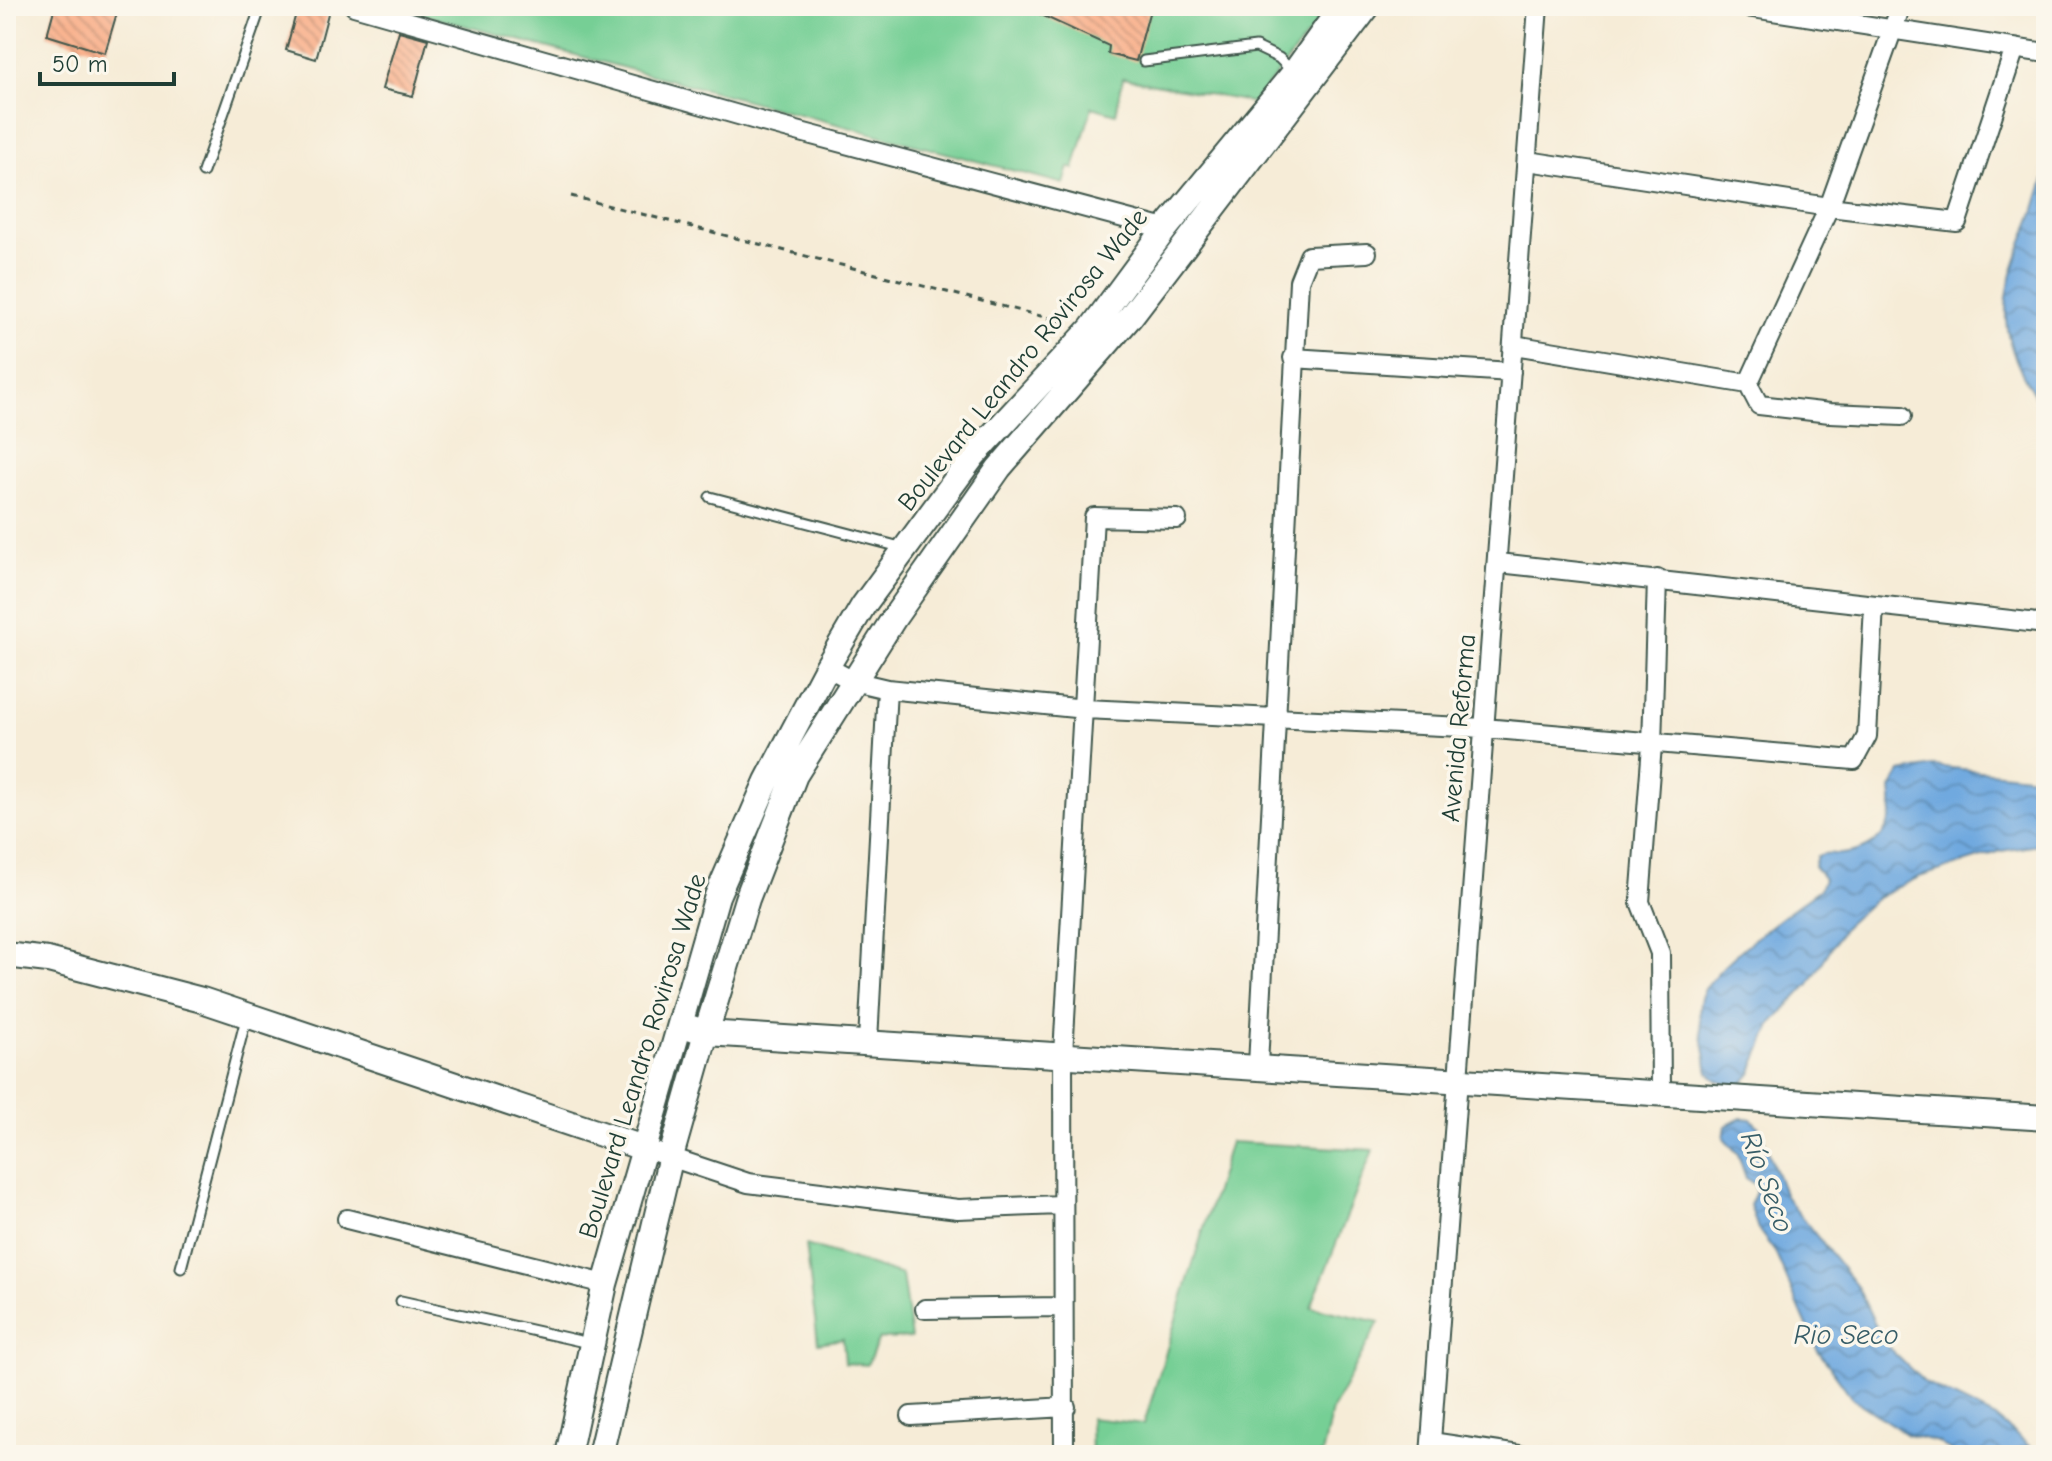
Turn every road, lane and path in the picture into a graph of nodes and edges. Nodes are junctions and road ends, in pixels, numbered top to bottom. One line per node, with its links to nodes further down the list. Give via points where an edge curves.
1 (261, 6): 14 (lane)
2 (354, 6): 17 (street)
3 (1342, 6): 12 (main road, Boulevard Leandro Rovirosa Wade)
4 (1368, 6): 12 (main road, Boulevard Leandro Rovirosa Wade)
5 (1538, 6): 13 (street, Avenida Reforma)
6 (1740, 6): 8 (street)
7 (1901, 6): 8 (street)
8 (1894, 27): 9 (street); 16 (street)
9 (2015, 48): 10 (street); 16 (street, via 1957,222)
10 (2046, 53)
11 (1144, 61): 12 (lane, via 1256,47)
12 (1301, 78): 17 (main road, Boulevard Leandro Rovirosa Wade); 26 (main road, Boulevard Leandro Rovirosa Wade, via 1131,316)
13 (1528, 161): 16 (street); 20 (street, Avenida Reforma)
14 (203, 172)
15 (571, 196): 19 (path)
16 (1829, 207): 23 (street)
17 (1165, 229): 19 (main road, Boulevard Leandro Rovirosa Wade)
18 (1367, 253): 21 (street, via 1309,256 1299,281)
19 (1091, 329): 25 (main road, Boulevard Leandro Rovirosa Wade)
20 (1514, 345): 22 (street, Avenida Reforma); 23 (street)
21 (1293, 358): 22 (street); 38 (street)
22 (1511, 372): 30 (street, Avenida Reforma)
23 (1748, 384): 24 (street, via 1759,405)
24 (1902, 416)
25 (974, 455): 26 (main road); 29 (main road, Boulevard Leandro Rovirosa Wade)
26 (999, 468): 35 (main road, Boulevard Leandro Rovirosa Wade)
27 (710, 497): 29 (lane)
28 (1177, 519): 37 (street, via 1094,517)
29 (906, 548): 34 (main road, Boulevard Leandro Rovirosa Wade)
30 (1499, 563): 31 (street); 39 (street, Avenida Reforma)
31 (1657, 579): 32 (street); 40 (street)
32 (1874, 605): 33 (street); 40 (street, via 1867,736 1854,760)
33 (2046, 624)
34 (827, 667): 35 (street); 43 (main road, Boulevard Leandro Rovirosa Wade, via 767,781 717,896)
35 (853, 681): 36 (street); 44 (main road, Boulevard Leandro Rovirosa Wade, via 795,775 747,899)
36 (887, 689): 37 (street); 45 (street)
37 (1085, 709): 38 (street); 46 (street)
38 (1274, 718): 39 (street); 47 (street)
39 (1484, 728): 40 (street); 48 (street, Avenida Reforma)
40 (1652, 745): 49 (street, via 1640,902 1660,953)
41 (6, 955): 42 (main road, via 48,960)
42 (247, 1015): 51 (main road); 55 (lane)
43 (680, 1025): 44 (main road); 51 (main road, Boulevard Leandro Rovirosa Wade)
44 (706, 1033): 45 (main road); 52 (main road, Boulevard Leandro Rovirosa Wade)
45 (868, 1041): 46 (main road)
46 (1063, 1054): 47 (main road); 53 (street)
47 (1258, 1065): 48 (main road)
48 (1460, 1079): 49 (main road); 63 (street, Avenida Reforma)
49 (1661, 1093): 50 (main road)
50 (2046, 1118)
51 (643, 1148): 52 (street); 56 (main road, Boulevard Leandro Rovirosa Wade)
52 (670, 1160): 53 (street, via 748,1183 958,1209); 65 (main road, Boulevard Leandro Rovirosa Wade)
53 (1061, 1205): 58 (street)
54 (347, 1219): 56 (street)
55 (181, 1268)
56 (605, 1284): 60 (main road, Boulevard Leandro Rovirosa Wade)
57 (401, 1301): 60 (lane)
58 (1061, 1307): 59 (street); 61 (street)
59 (925, 1309)
60 (591, 1344): 64 (main road, Boulevard Leandro Rovirosa Wade)
61 (1066, 1407): 62 (street); 66 (street)
62 (911, 1416)
63 (1431, 1449): 67 (street)
64 (568, 1455)
65 (600, 1455)
66 (1064, 1455)
67 (1519, 1455)

